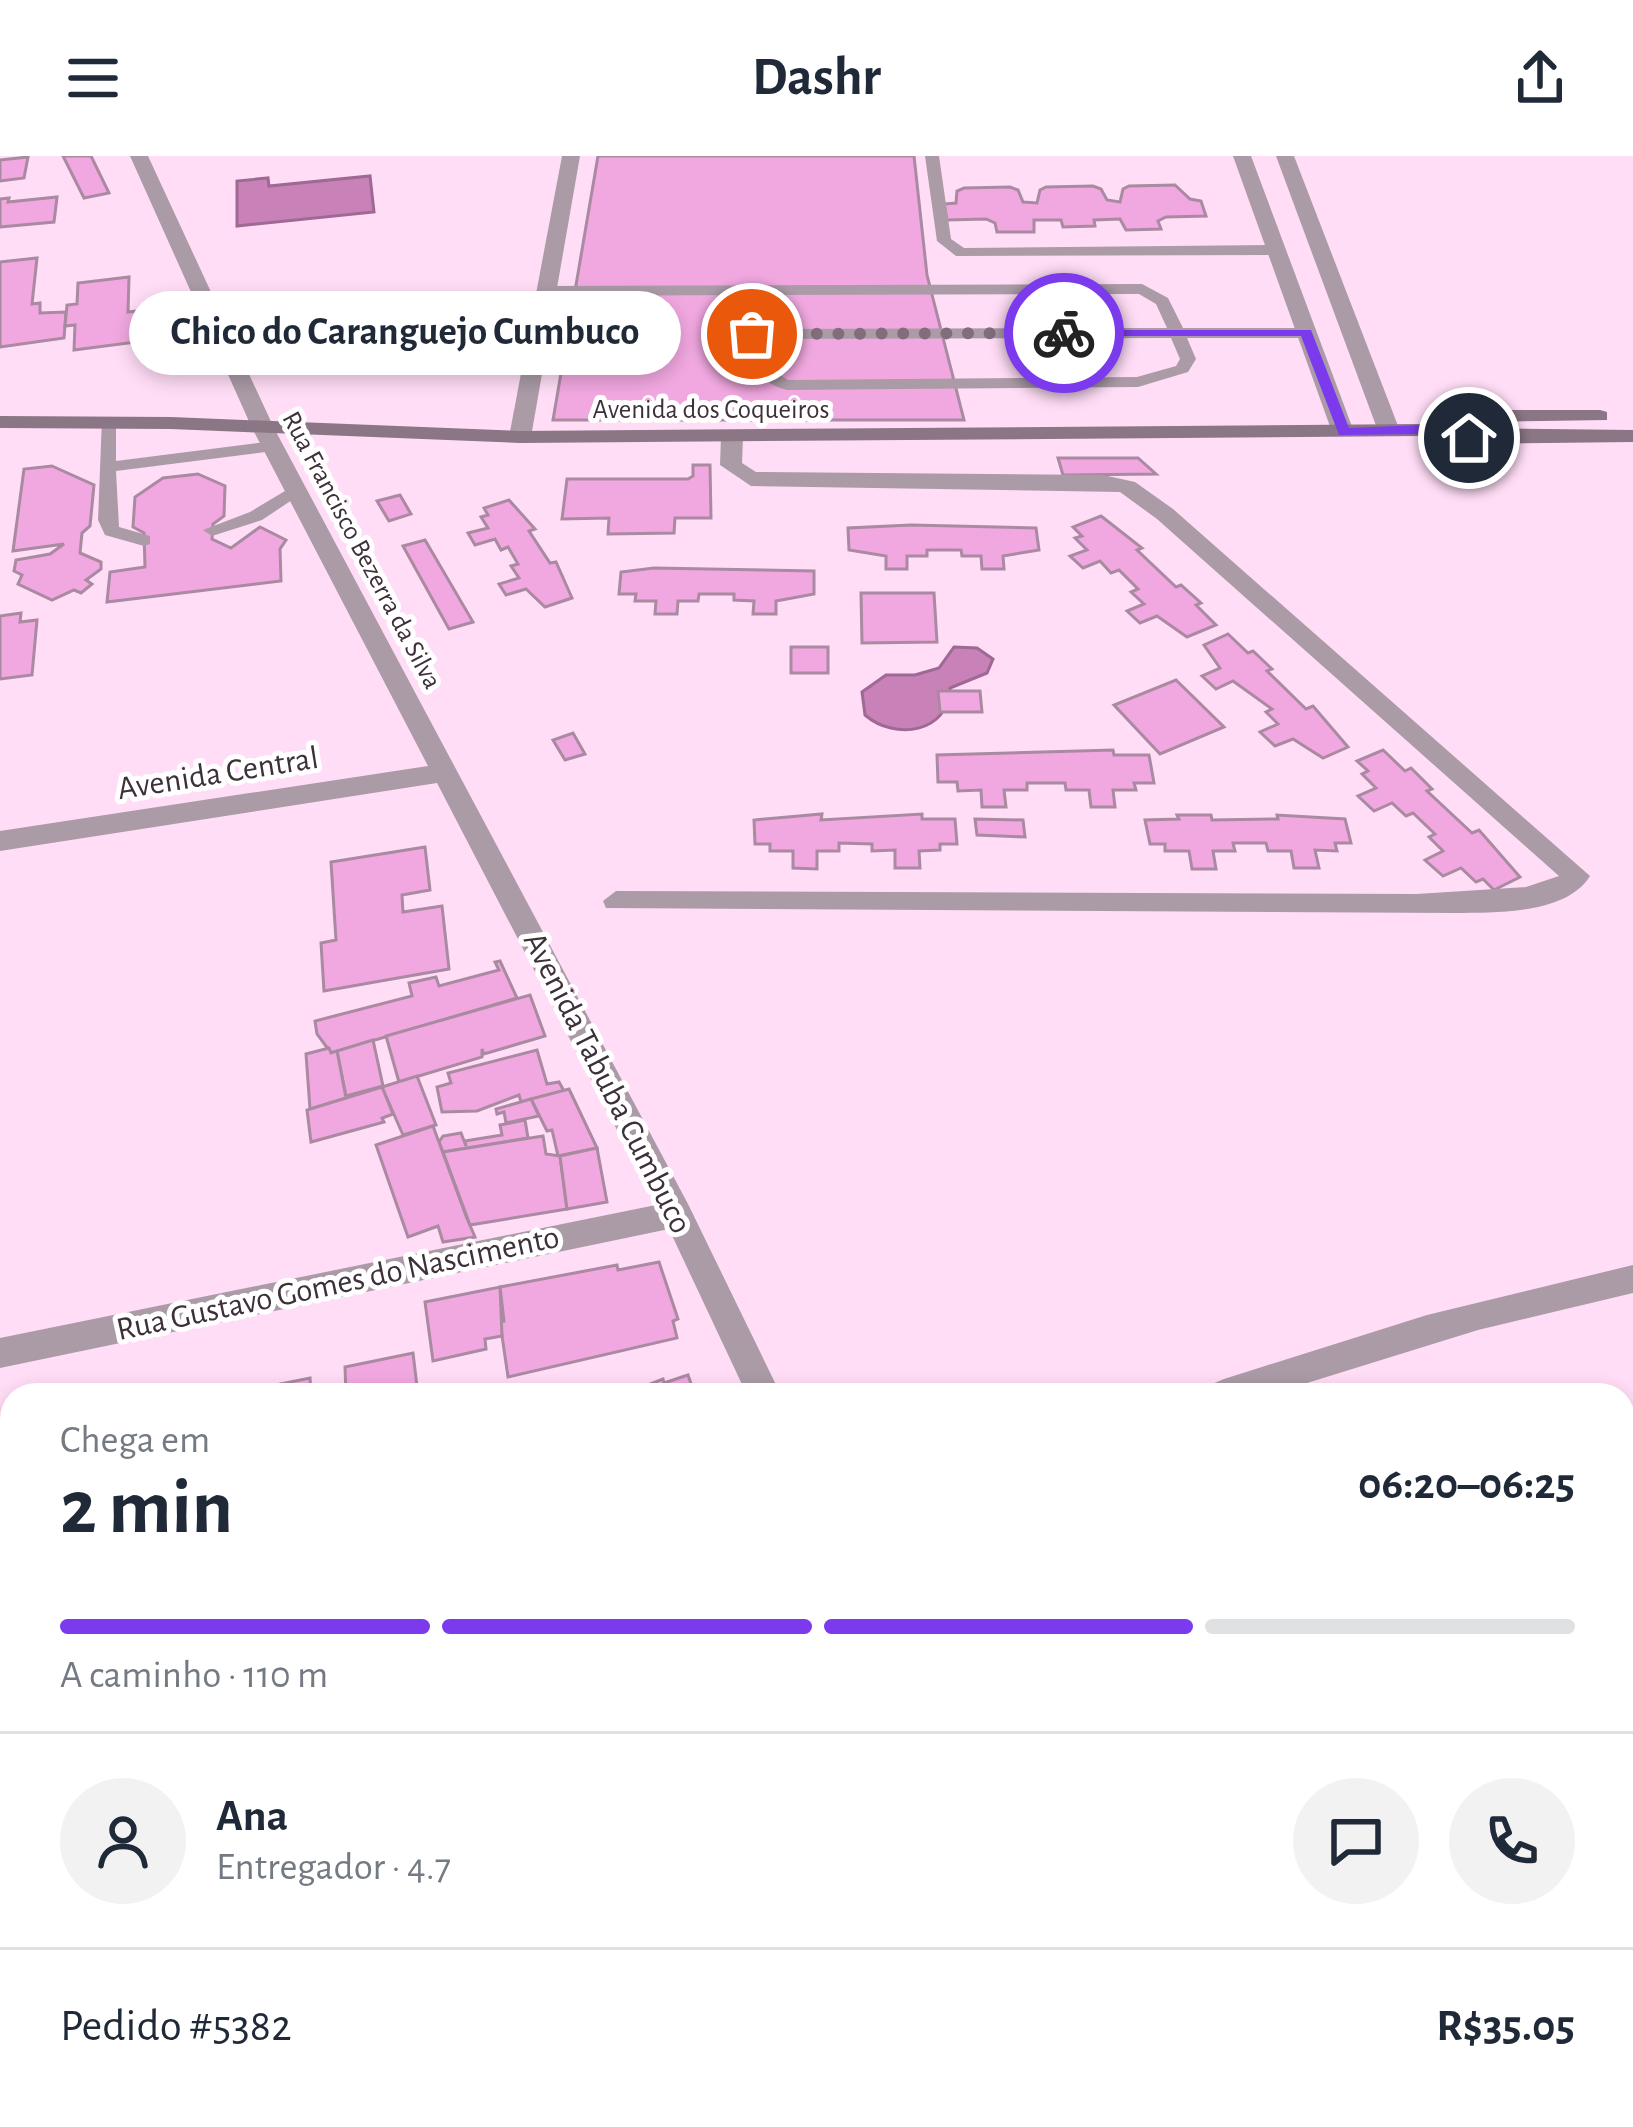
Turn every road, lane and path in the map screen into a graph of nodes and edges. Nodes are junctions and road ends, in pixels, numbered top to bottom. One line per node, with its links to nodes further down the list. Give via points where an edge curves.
1 (139, 156): 21 (street, Rua Francisco Bezerra da Silva)
2 (571, 156): 9 (street)
3 (932, 156): 7 (lane, via 944,241 961,253)
4 (1242, 156): 7 (street)
5 (1286, 156): 6 (street)
6 (1319, 248): 7 (street); 17 (street)
7 (1275, 250): 11 (street)
8 (753, 290): 9 (lane); 10 (lane, via 1142,289 1162,301); 12 (lane)
9 (546, 291): 22 (street)
10 (1179, 332): 11 (lane); 12 (lane); 12 (lane, via 1188,358 1182,369 1138,382 788,385 760,372)
11 (1306, 332): 18 (street)
12 (752, 334)
13 (1633, 416): 16 (main road, Avenida dos Coqueiros, via 1461,416)
14 (0, 422): 15 (main road, Avenida dos Coqueiros)
15 (108, 422): 21 (main road, Avenida dos Coqueiros); 23 (lane)
16 (1422, 430): 17 (main road, Avenida dos Coqueiros); 20 (main road, Avenida dos Coqueiros, via 1469,438)
17 (1389, 431): 18 (main road, Avenida dos Coqueiros)
18 (1343, 432): 19 (main road, Avenida dos Coqueiros)
19 (732, 436): 22 (main road, Avenida dos Coqueiros); 29 (street, via 731,465 751,479 1127,487 1577,876 1551,892 1417,904)
20 (1633, 436)
21 (268, 437): 22 (main road, Avenida dos Coqueiros); 23 (lane); 24 (street, Rua Francisco Bezerra da Silva)
22 (520, 437)
23 (108, 467): 26 (lane, via 111,531)
24 (296, 490): 25 (lane, via 256,516); 27 (street, Rua Francisco Bezerra da Silva)
25 (212, 530)
26 (144, 540)
27 (445, 773): 28 (street, Avenida Central); 30 (street, Avenida Tabuba Cumbuco)
28 (0, 841)
29 (616, 901)
30 (676, 1214): 32 (street, Rua Gustavo Gomes do Nascimento); 33 (street, Avenida Tabuba Cumbuco)
31 (1633, 1279): 34 (street, via 1368,1344)
32 (0, 1353)
33 (758, 1383)
34 (1258, 1383)

